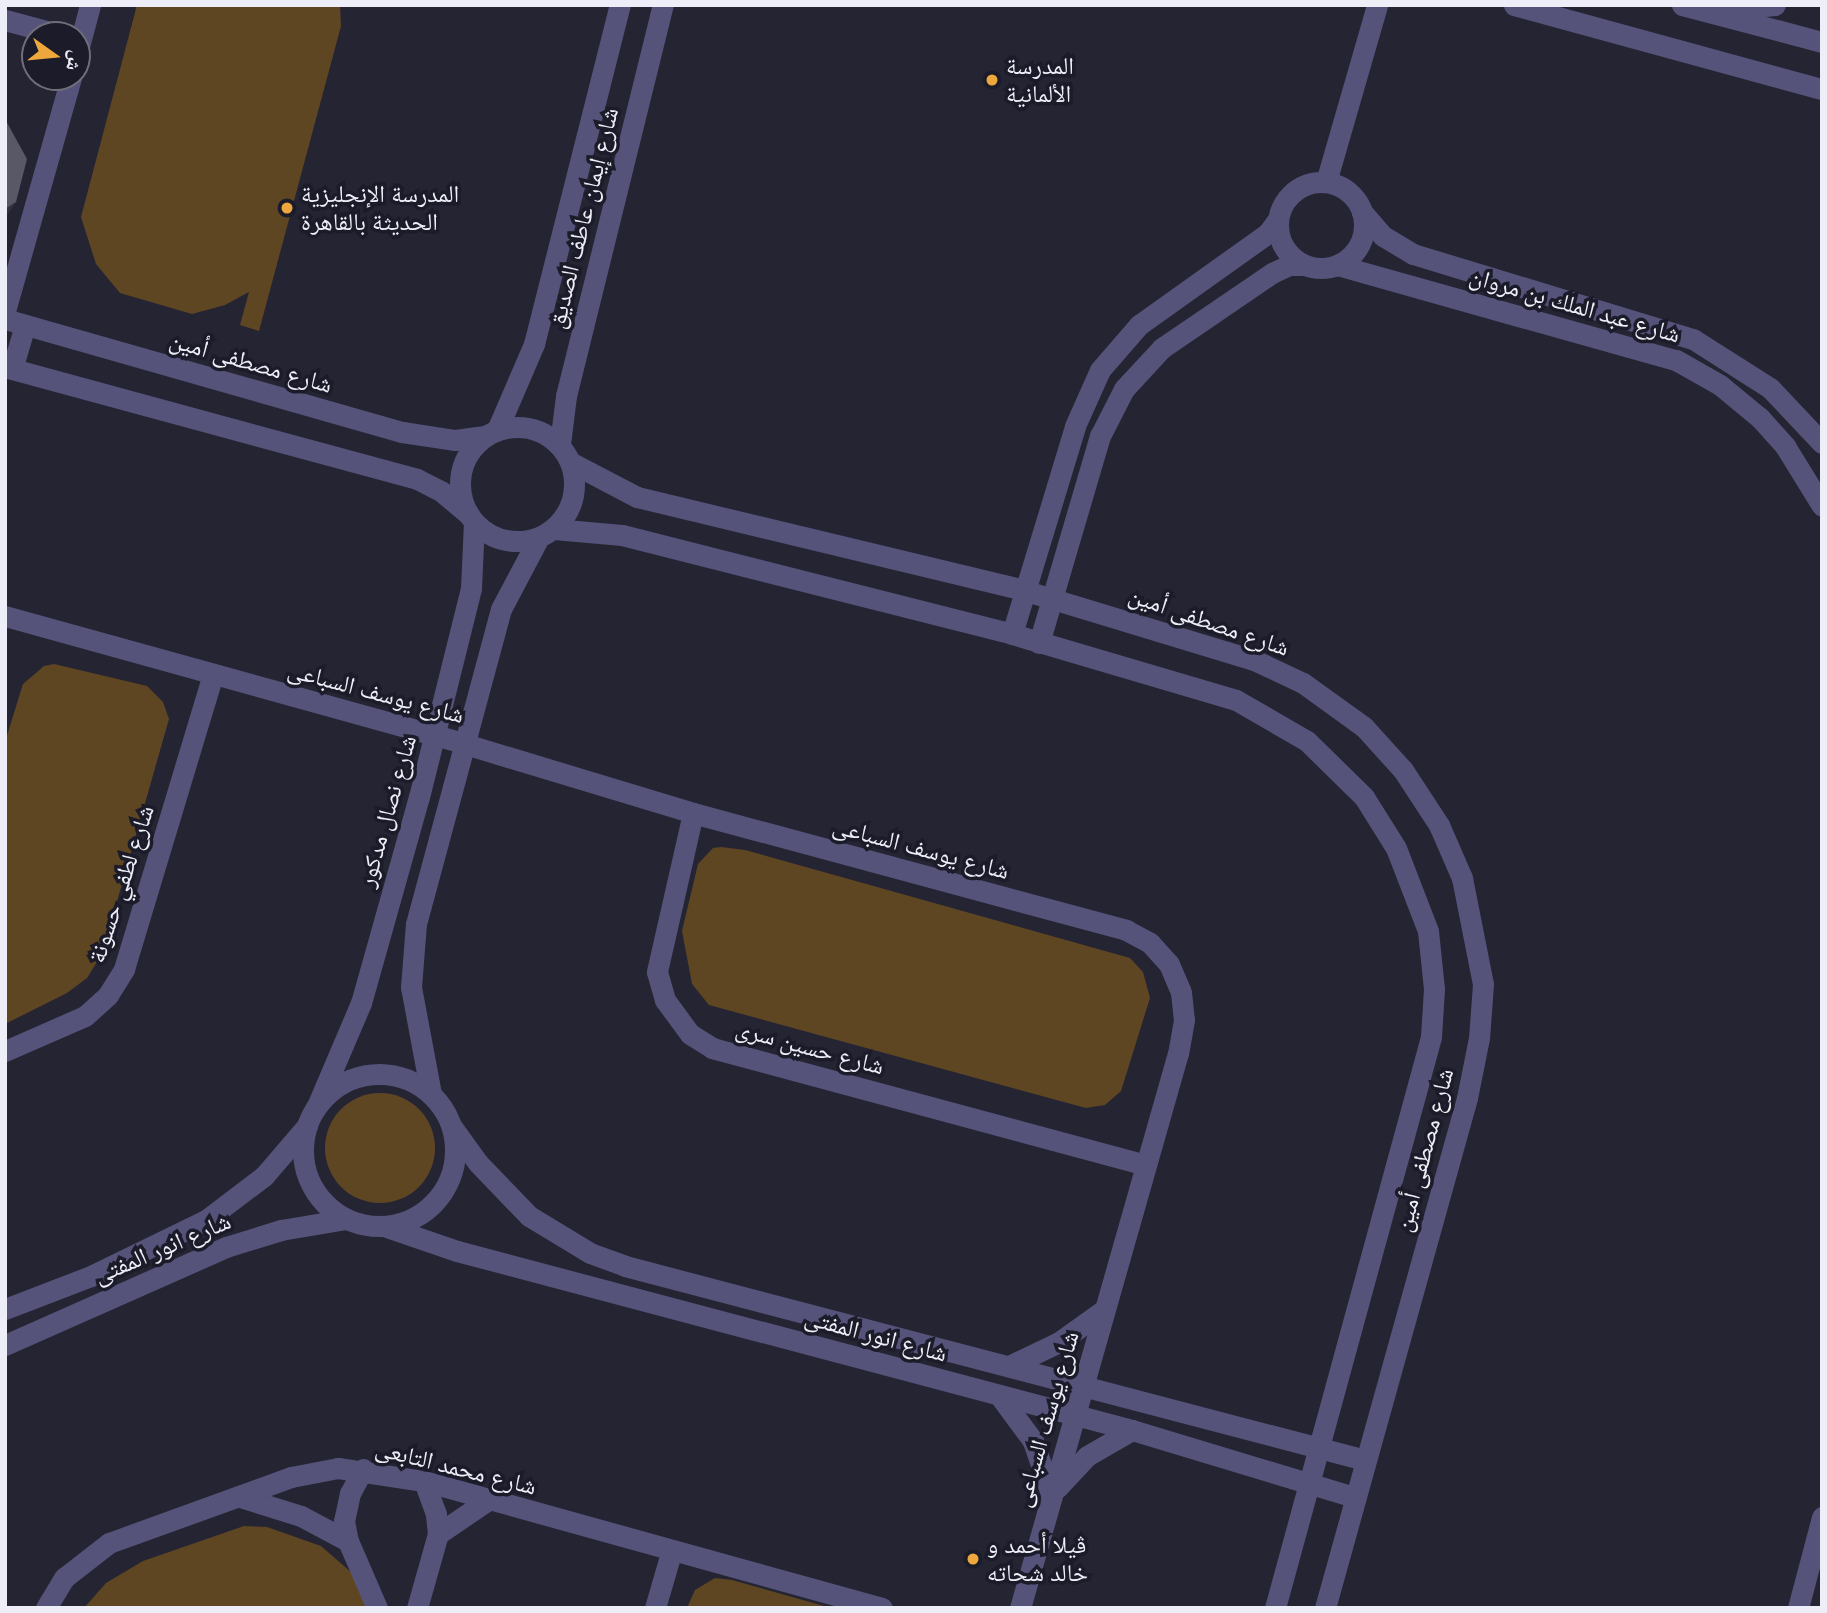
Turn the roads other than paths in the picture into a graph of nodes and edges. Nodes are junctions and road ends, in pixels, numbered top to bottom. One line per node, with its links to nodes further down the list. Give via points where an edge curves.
1 (620, 5): 19 (street, شارع إيمان عاطف الصديق, via 534,344)
2 (663, 5): 21 (street, شارع إيمان عاطف الصديق, via 566,396)
3 (1377, 5): 11 (street)
4 (1515, 5): 9 (street)
5 (1682, 5): 7 (street)
6 (1774, 5): 7 (street)
7 (1704, 11): 8 (street)
8 (1822, 42)
9 (1822, 89)
10 (67, 91): 16 (street)
11 (1326, 182): 12 (street, شارع عبد الملك بن مروان, via 1348,192); 13 (street, via 1299,188 1285,201)
12 (1362, 212): 15 (street, via 1360,243); 20 (street, شارع عبد الملك بن مروان, via 1382,236 1413,254 1693,340 1770,388)
13 (1278, 219): 14 (street, via 1281,242); 26 (street, via 1268,233 1139,325 1100,370 1075,426)
14 (1305, 265): 15 (street, شارع عبد الملك بن مروان); 27 (street, شارع عبد الملك بن مروان, via 1289,265 1272,273 1162,348 1124,389 1100,436)
15 (1337, 265): 23 (street, شارع عبد الملك بن مروان, via 1652,351 1687,366 1720,385 1760,418 1797,463)
16 (5, 311)
17 (15, 322): 18 (street); 19 (street, شارع مصطفى أمين, via 402,432 455,440)
18 (9, 368): 24 (street, via 417,478)
19 (491, 433): 21 (street, via 519,426 541,431); 24 (street, via 469,452 461,473 461,495)
20 (1822, 443)
21 (559, 444): 22 (street)
22 (572, 463): 25 (street, via 575,487 569,510); 26 (street, شارع مصطفى أمين, via 637,497)
23 (1822, 506)
24 (471, 519): 25 (street, via 503,541); 32 (street, شارع نصال مدكور, via 475,567)
25 (546, 534): 29 (street, شارع مصطفى أمين, via 622,535); 33 (street, via 501,609)
26 (1023, 590): 27 (street, شارع مصطفى أمين); 29 (street)
27 (1052, 598): 30 (street, شارع عبد الملك بن مروان); 52 (street, شارع مصطفى أمين, via 1197,640 1303,684 1364,727 1402,770 1438,825 1462,878 1482,972 1479,1038 1467,1098)
28 (5, 617): 31 (street, شارع يوسف السباعى)
29 (1012, 634): 30 (street, شارع مصطفى أمين)
30 (1039, 643): 51 (street, شارع مصطفى أمين, via 1199,688 1276,720 1342,771 1364,797 1413,885 1433,962 1431,1037)
31 (213, 674): 32 (street, شارع يوسف السباعى); 35 (street, شارع لطفي حسونة, via 124,969 108,995 85,1016)
32 (435, 737): 33 (street, شارع يوسف السباعى); 37 (street, شارع نصال مدكور, via 360,1003)
33 (465, 744): 34 (street, شارع يوسف السباعى); 36 (street, via 411,952 414,1023)
34 (693, 813): 40 (street, شارع حسين سرى, via 657,972 665,1000 690,1034 712,1048); 40 (street, شارع يوسف السباعى, via 1126,930 1150,943 1169,964 1181,992 1184,1020)
35 (5, 1051)
36 (431, 1094): 37 (street, via 413,1082 372,1074 341,1085); 39 (street)
37 (317, 1106): 38 (street)
38 (307, 1126): 41 (street, via 303,1153 309,1180 324,1202); 43 (street, شارع انور المفتى, via 264,1176 206,1220 91,1276)
39 (452, 1126): 42 (street, via 454,1161 442,1193 407,1221); 46 (street, شارع انور المفتى, via 478,1163 529,1216 590,1253 812,1317)
40 (1146, 1165): 44 (street, شارع يوسف السباعى)
41 (346, 1219): 42 (street); 45 (street, شارع انور المفتى, via 281,1230 226,1247)
42 (384, 1226): 48 (street, شارع انور المفتى, via 457,1251)
43 (5, 1308)
44 (1104, 1310): 46 (street, via 1059,1342); 47 (street, شارع يوسف السباعى)
45 (5, 1345)
46 (1009, 1366): 47 (street, شارع انور المفتى)
47 (1083, 1385): 49 (street, شارع يوسف السباعى); 51 (street, شارع انور المفتى)
48 (999, 1395): 49 (street, شارع انور المفتى); 56 (street, via 1033,1441)
49 (1074, 1415): 50 (street, شارع انور المفتى); 56 (street, شارع يوسف السباعى)
50 (1132, 1430): 55 (street, شارع انور المفتى); 56 (street, via 1087,1456)
51 (1320, 1448): 52 (street, شارع انور المفتى); 55 (street, شارع مصطفى أمين)
52 (1365, 1460): 58 (street, شارع مصطفى أمين)
53 (363, 1469): 54 (street, شارع محمد التابعى); 57 (street, شارع محمد التابعى, via 291,1476); 62 (street, via 346,1506)
54 (424, 1481): 59 (street, شارع محمد التابعى); 61 (street)
55 (1310, 1485): 58 (street, شارع انور المفتى); 70 (street, شارع مصطفى أمين)
56 (1052, 1495): 69 (street, شارع يوسف السباعى)
57 (240, 1497): 62 (street, via 301,1516); 64 (street, شارع محمد التابعى, via 109,1543 64,1578)
58 (1354, 1497): 71 (street, شارع مصطفى أمين)
59 (488, 1500): 61 (street); 63 (street, شارع محمد التابعى)
60 (1822, 1517): 72 (street)
61 (438, 1534): 66 (street)
62 (348, 1541): 65 (street)
63 (671, 1553): 67 (street); 68 (street, شارع محمد التابعى)
64 (46, 1608)
65 (377, 1608)
66 (417, 1608)
67 (655, 1608)
68 (882, 1608)
69 (1020, 1608)
70 (1275, 1608)
71 (1325, 1608)
72 (1798, 1608)

